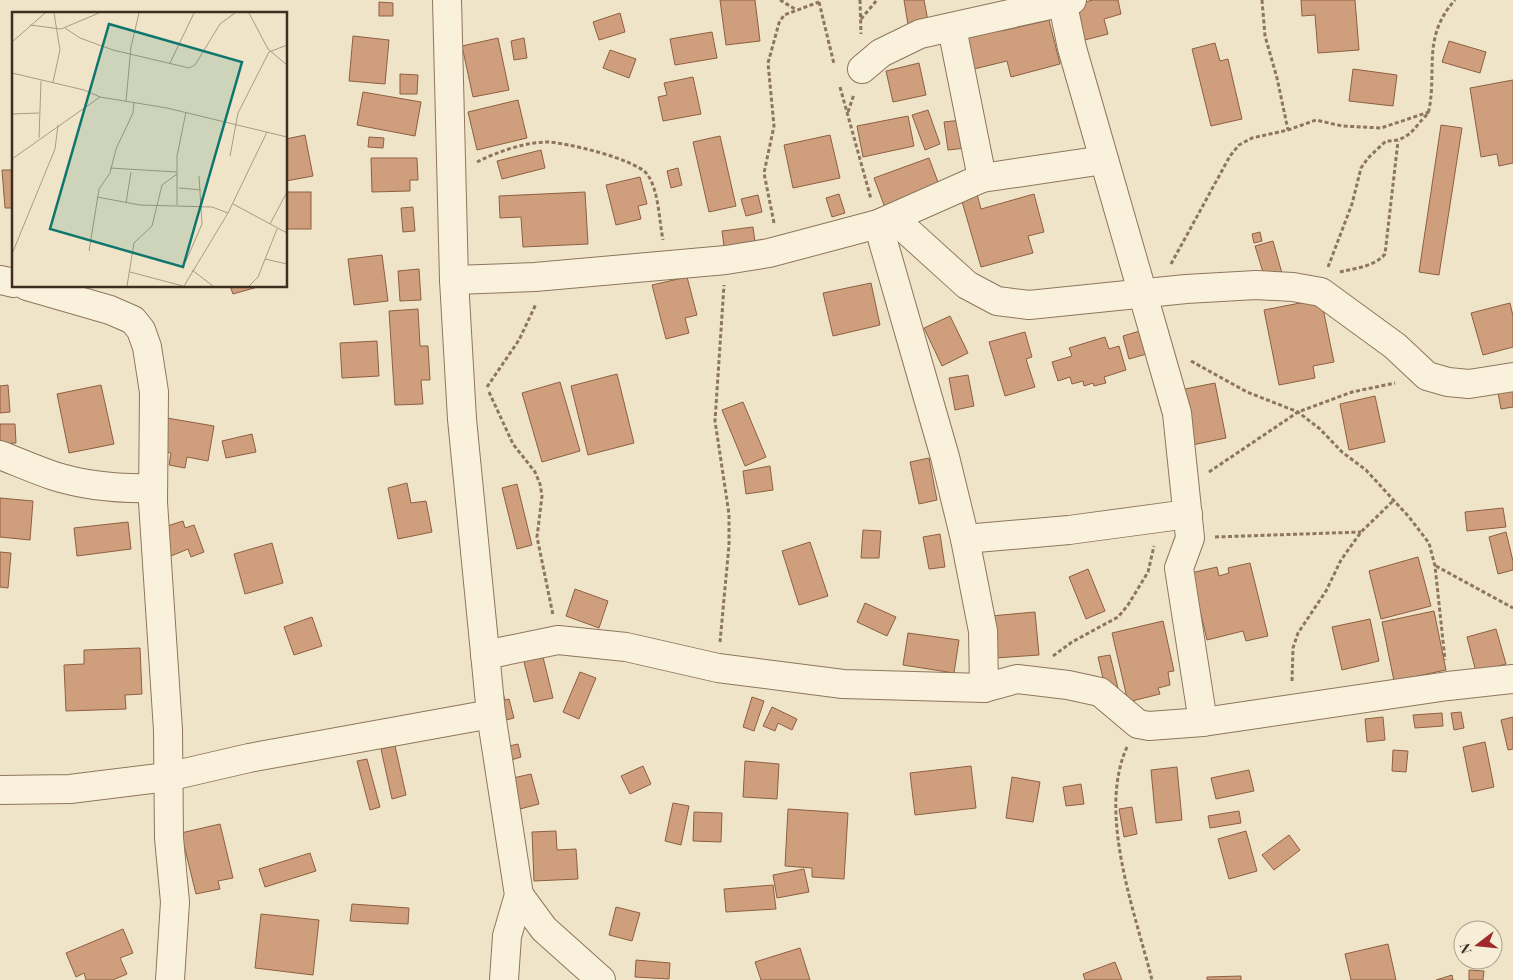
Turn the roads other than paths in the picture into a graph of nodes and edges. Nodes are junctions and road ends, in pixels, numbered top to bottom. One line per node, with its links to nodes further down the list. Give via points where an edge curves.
1 (447, 0): 8 (street)
2 (1065, 1): 3 (street); 5 (street, via 1072,48)
3 (952, 28): 4 (street, via 920,34 900,43 881,53); 6 (street)
4 (862, 70)
5 (1104, 160): 6 (street); 10 (street)
6 (982, 178): 7 (street)
7 (885, 221): 8 (street, via 769,253 726,260 549,276); 10 (street, via 967,285 997,301 1029,305); 15 (street)
8 (454, 280): 16 (street, via 462,419)
9 (34, 288): 13 (street, via 110,310 133,320 141,330 154,392)
10 (1149, 292): 11 (street, via 1256,285 1321,292 1395,346 1427,376 1469,384); 14 (street, via 1177,413 1185,486)
11 (1513, 378)
12 (0, 455): 13 (street, via 80,483 109,488)
13 (152, 488): 21 (street, via 168,730)
14 (1181, 523): 15 (street); 20 (street, via 1179,568)
15 (965, 539): 18 (street, via 983,631)
16 (484, 655): 18 (street, via 558,640 626,648 718,668 843,684); 19 (street)
17 (1513, 679): 20 (street)
18 (984, 688): 20 (street, via 1017,679 1100,692 1138,724)
19 (491, 714): 21 (street, via 249,758); 23 (street)
20 (1202, 722)
21 (167, 777): 22 (street, via 70,789); 24 (street, via 175,902)
22 (0, 790)
23 (520, 894): 25 (street, via 507,936); 26 (street, via 544,929)
24 (170, 980)
25 (504, 980)
26 (601, 980)

